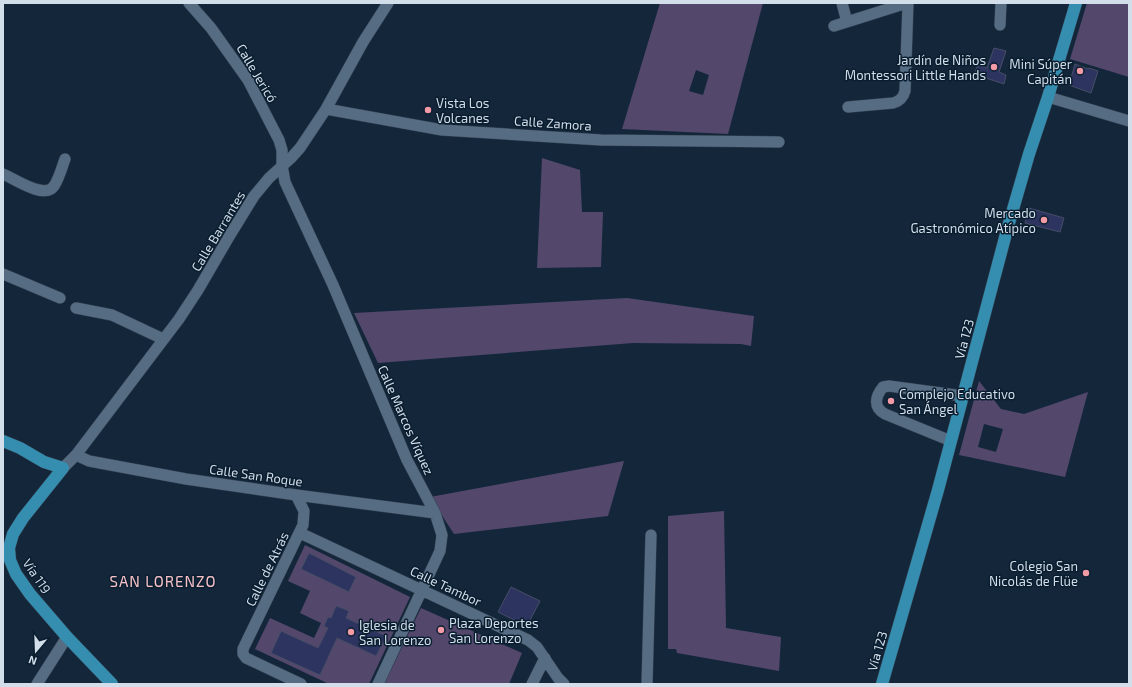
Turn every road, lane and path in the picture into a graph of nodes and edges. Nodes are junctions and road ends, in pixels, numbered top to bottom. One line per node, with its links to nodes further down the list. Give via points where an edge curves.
1 (189, 3): 16 (street, Calle Jericó, via 211,28 248,80 279,140)
2 (388, 3): 12 (street, Calle Barrantes)
3 (842, 3): 7 (street)
4 (907, 3): 7 (street); 11 (street, via 903,97 893,103)
5 (1001, 3): 8 (street)
6 (1076, 3): 10 (main road, Vía 123)
7 (847, 22): 9 (street)
8 (1000, 25)
9 (834, 26)
10 (1048, 97): 13 (street); 22 (main road, Vía 123, via 1007,230)
11 (848, 107)
12 (326, 108): 14 (street, Calle Zamora, via 450,131 600,140); 16 (street, Calle Barrantes, via 300,148)
13 (1129, 121)
14 (779, 142)
15 (65, 159): 17 (street, via 54,186 46,191 38,191)
16 (282, 166): 21 (street, Calle Barrantes, via 254,196 198,290); 28 (street, Calle Marcos Víquez, via 286,182 407,460)
17 (3, 174)
18 (3, 274): 19 (street)
19 (60, 298)
20 (76, 308): 21 (street, via 112,316)
21 (164, 339): 25 (street, Calle Barrantes)
22 (963, 396): 24 (main road, Vía 123); 24 (street, via 889,386 883,387 877,399 876,406 881,412)
23 (3, 441): 26 (main road, via 44,462)
24 (951, 441): 43 (main road, Vía 123)
25 (76, 455): 26 (street, Calle Barrantes); 27 (street, Calle San Roque, via 89,461 186,479)
26 (63, 468): 30 (main road, Vía 119)
27 (296, 495): 28 (street, Calle San Roque); 29 (street, Calle de Atrás, via 304,511)
28 (435, 513): 33 (street, Calle Marcos Víquez, via 442,544)
29 (300, 532): 33 (street, Calle Tambor); 38 (street, Calle de Atrás, via 243,649 243,654 246,658)
30 (13, 534): 32 (street); 34 (main road, Vía 119, via 9,548 10,560 16,574)
31 (651, 535): 42 (street)
32 (3, 545)
33 (422, 590): 35 (street, Calle Tambor, via 528,640); 39 (street, Calle Marcos Víquez)
34 (67, 637): 36 (street); 37 (main road, Vía 119)
35 (545, 658): 40 (street); 41 (street, Calle Tambor)
36 (37, 684)
37 (112, 684)
38 (301, 684)
39 (378, 684)
40 (532, 684)
41 (564, 684)
42 (647, 684)
43 (882, 684)

